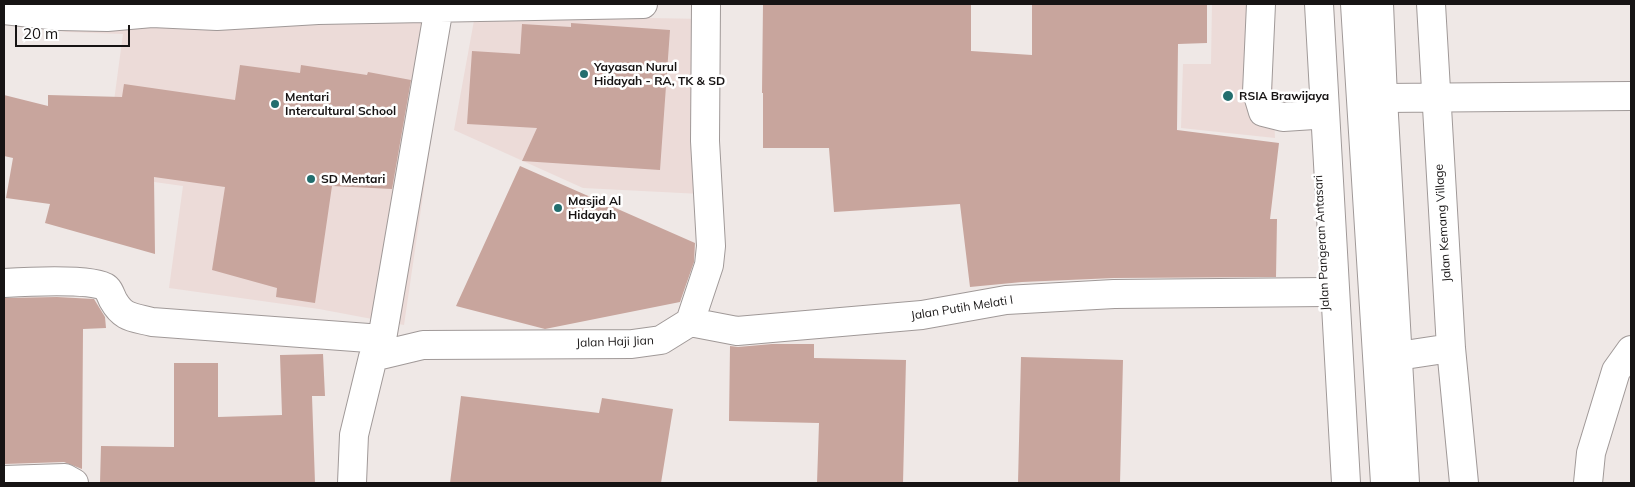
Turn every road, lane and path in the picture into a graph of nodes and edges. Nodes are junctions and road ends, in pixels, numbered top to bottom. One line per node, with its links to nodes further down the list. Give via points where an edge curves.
1 (643, 4): 9 (street)
2 (706, 4): 18 (street, via 704,141 711,246 709,265)
3 (1261, 4): 15 (street, via 1257,92 1263,112 1283,117)
4 (1307, 4): 15 (street, Jalan Pangeran Antasari)
5 (1319, 4): 27 (street)
6 (1355, 4): 28 (street)
7 (1379, 4): 14 (street)
8 (1431, 4): 13 (street, Jalan Kemang Village)
9 (439, 7): 11 (street); 19 (street)
10 (4, 10): 11 (street, via 107,18)
11 (218, 10)
12 (1631, 96): 13 (street)
13 (1435, 97): 14 (street); 20 (street, Jalan Kemang Village)
14 (1383, 98): 22 (street)
15 (1314, 115): 17 (street, Jalan Pangeran Antasari)
16 (4, 283): 19 (street, Jalan Haji Jian, via 100,284 106,287 119,311 152,322)
17 (1325, 292): 18 (street, Jalan Putih Melati I, via 1114,294 1006,300 922,315 736,331); 26 (street, Jalan Pangeran Antasari)
18 (690, 322): 19 (street, Jalan Haji Jian, via 661,340 632,344)
19 (378, 348): 25 (street, via 354,435)
20 (1451, 348): 22 (street); 30 (street, Jalan Kemang Village)
21 (1631, 350): 31 (street, via 1616,372 1591,453)
22 (1398, 356): 29 (street)
23 (4, 480): 24 (street, via 65,478)
24 (74, 483)
25 (352, 483)
26 (1334, 483)
27 (1346, 483)
28 (1385, 483)
29 (1405, 483)
30 (1464, 483)
31 (1588, 483)

